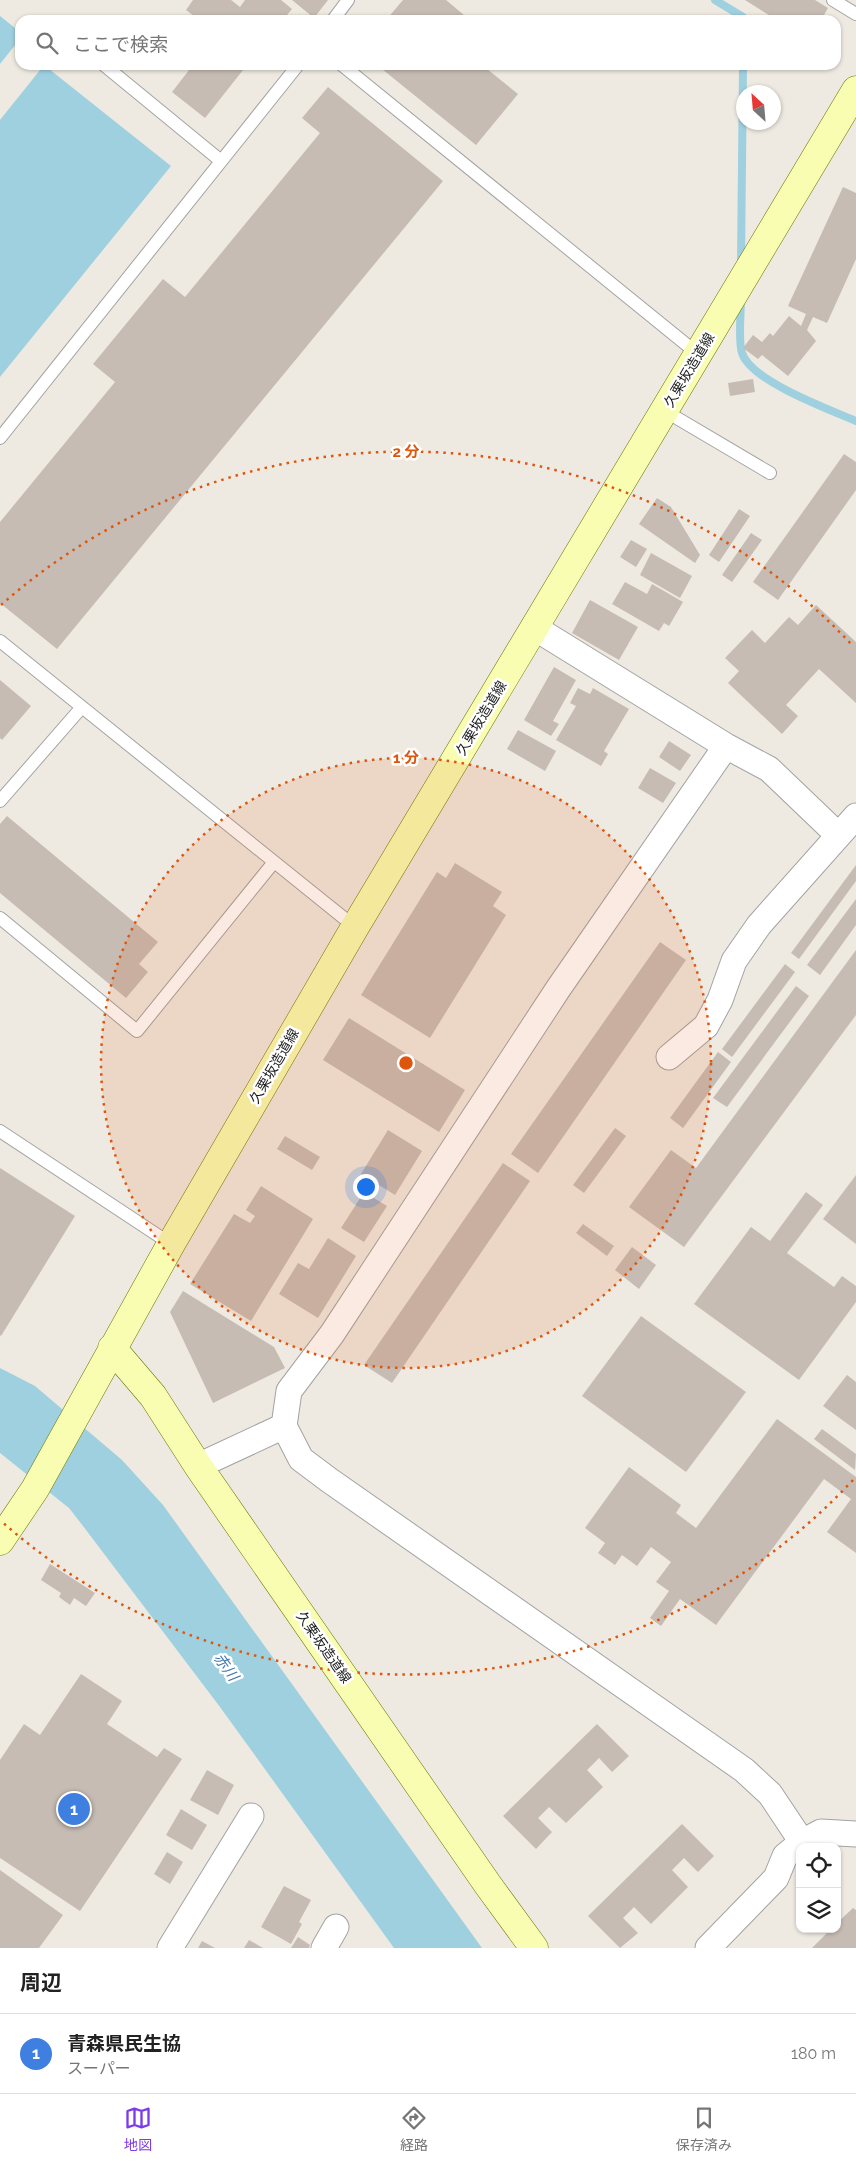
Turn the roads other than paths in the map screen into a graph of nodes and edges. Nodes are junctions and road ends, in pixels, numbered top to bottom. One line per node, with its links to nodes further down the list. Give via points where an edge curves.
1 (348, 0): 4 (lane)
2 (833, 0): 3 (lane)
3 (856, 14)
4 (337, 15)
5 (110, 70): 9 (lane)
6 (294, 70): 9 (lane)
7 (348, 70): 10 (lane)
8 (856, 90): 10 (main road, 久栗坂造道線)
9 (221, 161): 12 (lane)
10 (698, 354): 11 (main road, 久栗坂造道線)
11 (665, 411): 13 (lane); 14 (main road, 久栗坂造道線)
12 (0, 438)
13 (770, 473)
14 (535, 628): 17 (street); 23 (main road, 久栗坂造道線)
15 (0, 641): 16 (lane)
16 (82, 707): 18 (lane); 21 (lane)
17 (726, 746): 20 (street, via 769,770); 28 (street, via 558,989 332,1334 289,1391)
18 (0, 800)
19 (856, 816): 20 (street)
20 (838, 835): 24 (street, via 759,925 734,961 720,1000 706,1026)
21 (274, 862): 22 (lane, via 137,1031); 23 (lane)
22 (0, 918)
23 (355, 927): 26 (main road, 久栗坂造道線)
24 (669, 1056)
25 (0, 1131): 26 (lane)
26 (171, 1244): 27 (main road, 久栗坂造道線)
27 (112, 1348): 29 (main road, 久栗坂造道線, via 153,1396); 30 (main road, 久栗坂造道線, via 35,1489)
28 (284, 1426): 29 (street); 33 (street, via 301,1459 329,1480 744,1770 770,1794)
29 (198, 1466): 37 (main road, 久栗坂造道線)
30 (0, 1541)
31 (251, 1816): 35 (street)
32 (856, 1834): 33 (street, via 821,1832)
33 (802, 1842): 38 (street, via 785,1856 776,1878)
34 (336, 1927): 36 (street)
35 (170, 1948)
36 (324, 1948)
37 (534, 1948)
38 (708, 1948)

